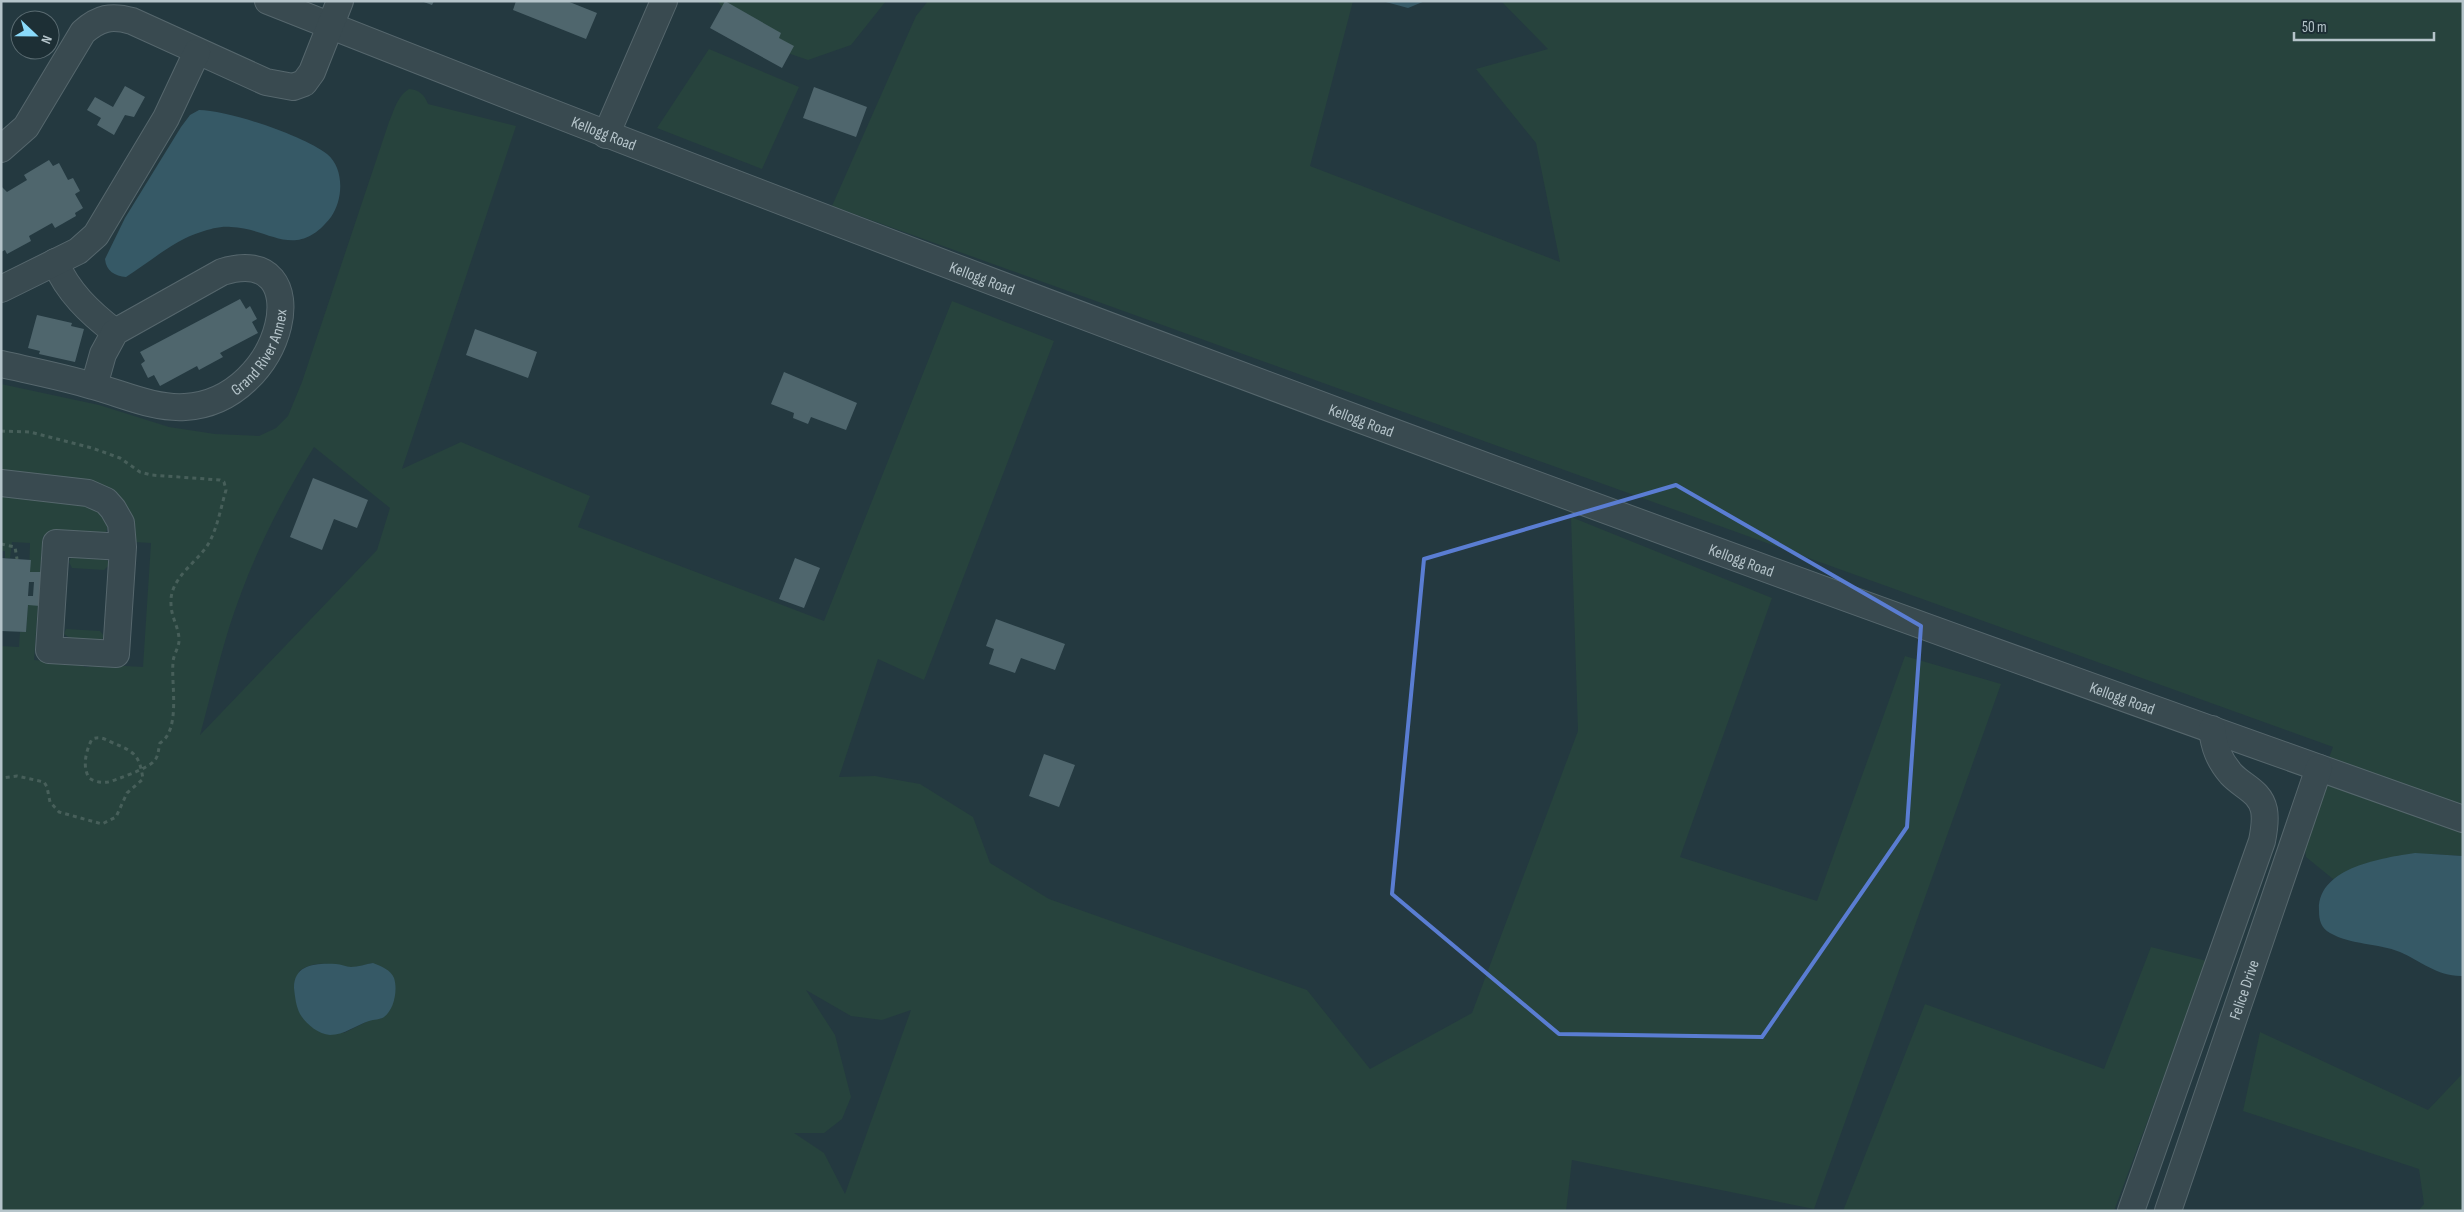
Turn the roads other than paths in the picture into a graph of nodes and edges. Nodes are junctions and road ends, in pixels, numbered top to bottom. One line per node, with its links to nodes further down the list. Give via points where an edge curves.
1 (268, 1): 4 (street, Kellogg Road)
2 (340, 1): 4 (street)
3 (664, 1): 6 (street)
4 (331, 26): 5 (street, via 312,72 304,83 293,88 266,82); 6 (street, Kellogg Road)
5 (197, 52): 7 (street, via 119,17 95,22 83,32 26,127); 8 (street, via 166,118 103,225 83,247)
6 (606, 135): 15 (street, Kellogg Road, via 1494,469)
7 (1, 149)
8 (55, 262): 9 (street); 10 (street, via 70,290)
9 (1, 289)
10 (115, 332): 12 (street, via 105,348); 12 (street, Grand River Annex, via 236,267 250,268 270,278 281,298 280,320 265,357 248,380 222,398 196,406 168,407)
11 (1, 364): 12 (street, Grand River Annex)
12 (94, 386)
13 (1, 484): 14 (street, via 78,491 97,496 106,501 121,522)
14 (123, 547): 14 (street, via 116,654 49,650 56,543)
15 (2212, 729): 16 (street, Kellogg Road); 18 (street, via 2220,759 2232,775 2252,789 2260,800 2264,811 2262,841)
16 (2319, 768): 17 (street, Kellogg Road); 19 (street, Felice Drive)
17 (2463, 818)
18 (2131, 1211)
19 (2168, 1211)

